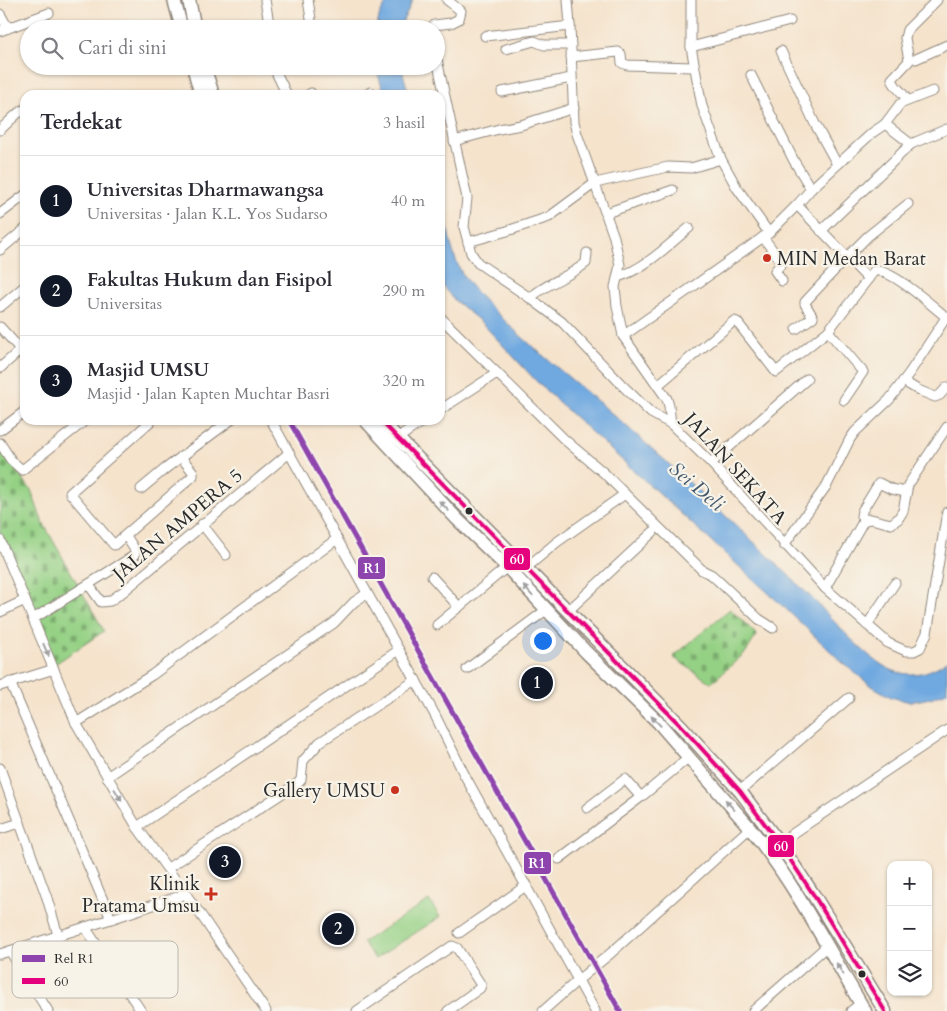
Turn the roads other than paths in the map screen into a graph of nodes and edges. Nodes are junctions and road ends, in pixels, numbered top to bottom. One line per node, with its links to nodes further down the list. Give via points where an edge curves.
1 (174, 0): 13 (main road)
2 (189, 0): 14 (main road)
3 (265, 0): 15 (street)
4 (308, 0): 11 (street)
5 (448, 0): 18 (street, via 461,11 461,15)
6 (568, 0): 19 (street, JALAN SEKATA)
7 (691, 0): 24 (street)
8 (936, 0): 43 (street, via 905,34 909,60 892,79)
9 (49, 13): 12 (street)
10 (0, 14): 20 (street)
11 (311, 19)
12 (30, 20)
13 (180, 20)
14 (193, 20)
15 (268, 20)
16 (790, 21): 24 (street)
17 (20, 24): 20 (street)
18 (445, 24)
19 (570, 26): 21 (street); 22 (street, JALAN SEKATA)
20 (4, 30)
21 (485, 36)
22 (571, 45): 25 (street, via 544,45 534,41); 27 (street, JALAN SEKATA)
23 (947, 45): 28 (street)
24 (691, 47): 29 (street)
25 (506, 49)
26 (781, 51): 52 (street)
27 (571, 57): 29 (street, via 618,52 622,63 627,65); 35 (street, JALAN SEKATA)
28 (916, 59)
29 (693, 66): 51 (street, via 702,106)
30 (195, 75): 36 (main road)
31 (207, 75): 37 (main road)
32 (278, 75): 38 (street)
33 (440, 75): 39 (street)
34 (751, 75): 54 (street)
35 (572, 78): 41 (street); 44 (street, JALAN SEKATA)
36 (199, 90)
37 (211, 90)
38 (285, 90)
39 (443, 90)
40 (933, 91): 43 (street)
41 (502, 92)
42 (445, 98): 49 (street)
43 (907, 100): 46 (street)
44 (574, 108): 49 (street, via 528,124); 53 (street, JALAN SEKATA, via 577,134)
45 (20, 112): 48 (street)
46 (885, 124): 50 (street); 52 (street)
47 (947, 129): 50 (street)
48 (0, 130)
49 (454, 141): 65 (street, via 467,198 464,227)
50 (910, 144): 62 (street)
51 (721, 159): 53 (street, via 691,168 668,167); 64 (street)
52 (837, 164): 54 (street)
53 (595, 183): 59 (street, JALAN SEKATA); 65 (street, via 549,217)
54 (811, 189): 58 (street)
55 (673, 190): 59 (street)
56 (20, 199): 60 (street)
57 (908, 204): 68 (street)
58 (797, 205): 62 (street); 64 (street)
59 (606, 213): 69 (street, JALAN SEKATA, via 620,263)
60 (0, 214)
61 (689, 228): 69 (street, via 652,259)
62 (821, 231): 68 (street)
63 (20, 233): 66 (street)
64 (766, 235): 71 (street, via 782,263 776,271); 80 (street)
65 (468, 242): 73 (street, via 478,263)
66 (0, 250)
67 (587, 253): 73 (street, via 586,263 581,267)
68 (846, 257): 70 (street); 78 (street, via 805,302 813,316)
69 (618, 277): 80 (street, JALAN SEKATA, via 615,287)
70 (868, 279): 75 (street, via 874,271 882,271); 79 (street)
71 (782, 281)
72 (20, 290): 74 (street)
73 (530, 298): 93 (street, via 562,322 651,413)
74 (0, 307)
75 (947, 317): 86 (street)
76 (445, 322): 84 (street)
77 (0, 327): 81 (street)
78 (796, 329)
79 (828, 331): 87 (street, via 776,372 734,321); 90 (street, via 863,372)
80 (623, 336): 87 (street, JALAN SEKATA)
81 (20, 345)
82 (20, 351): 83 (street)
83 (0, 368)
84 (497, 373): 91 (street); 110 (street)
85 (808, 379): 107 (street)
86 (903, 381): 89 (street, via 931,397); 118 (street, via 855,432 827,485)
87 (658, 385): 93 (street, JALAN SEKATA, via 668,402)
88 (947, 387): 89 (street)
89 (944, 398)
90 (844, 400)
91 (445, 407)
92 (20, 415): 102 (street)
93 (671, 424): 107 (street, JALAN SEKATA)
94 (80, 425): 104 (street, via 22,470)
95 (146, 425): 115 (street, via 70,493 114,545)
96 (224, 425): 106 (street)
97 (274, 425): 105 (street)
98 (370, 425): 120 (main road, one-way to 98, via 457,519)
99 (385, 425): 103 (main road)
100 (418, 425): 103 (street)
101 (947, 427): 109 (street, via 920,465)
102 (0, 430)
103 (398, 438): 121 (main road)
104 (0, 443)
105 (289, 452): 113 (street, JALAN AMPERA 5); 116 (street)
106 (181, 457): 108 (street); 115 (street, via 193,476)
107 (711, 463): 118 (street, JALAN SEKATA)
108 (141, 489)
109 (906, 492): 112 (street, via 902,511 895,522); 112 (street, via 879,483 862,512)
110 (625, 494): 121 (street); 135 (street, via 702,570)
111 (947, 512): 134 (street, JALAN SEKATA, via 927,633 920,648 906,651 888,643)
112 (865, 519): 125 (street)
113 (202, 524): 119 (street); 124 (street, JALAN AMPERA 5, via 110,600 100,602)
114 (653, 532): 130 (street)
115 (126, 536): 124 (street, via 135,555)
116 (337, 539): 126 (street); 145 (street, via 152,675)
117 (0, 540): 127 (street)
118 (784, 545): 125 (street, JALAN SEKATA)
119 (226, 555)
120 (507, 567): 128 (street); 129 (main road, one-way to 120)
121 (526, 568): 130 (main road)
122 (432, 577): 128 (street)
123 (895, 583): 134 (street)
124 (88, 584): 132 (street)
125 (825, 588): 134 (street, JALAN SEKATA)
126 (366, 594): 137 (street); 149 (street, via 334,623)
127 (25, 600): 131 (street); 132 (street)
128 (458, 607): 133 (street)
129 (546, 610): 138 (main road); 140 (street)
130 (568, 611): 136 (main road)
131 (0, 612)
132 (33, 619): 139 (street, one-way to 139)
133 (437, 625)
134 (867, 625)
135 (773, 628)
136 (597, 641): 138 (main road); 150 (main road)
137 (399, 650): 141 (street); 154 (street)
138 (586, 652): 147 (main road, one-way to 138, via 659,723)
139 (54, 669): 142 (street); 145 (street)
140 (467, 669)
141 (416, 680): 159 (street, via 320,742 303,761 298,784); 160 (street)
142 (10, 682): 143 (street); 162 (street)
143 (0, 686)
144 (849, 698): 150 (street)
145 (76, 723): 149 (street)
146 (947, 730): 157 (street)
147 (688, 757): 151 (street); 155 (main road, one-way to 147)
148 (0, 768): 153 (street)
149 (107, 777): 154 (street, one-way to 154)
150 (740, 791): 157 (main road)
151 (641, 797): 152 (street, via 625,778); 158 (street)
152 (587, 808)
153 (20, 823): 156 (street); 165 (street)
154 (137, 827): 159 (street)
155 (750, 828): 168 (main road); 172 (street)
156 (0, 829)
157 (779, 843): 173 (main road)
158 (559, 859)
159 (168, 868): 161 (street)
160 (527, 886): 164 (street); 172 (street)
161 (186, 894): 162 (street); 180 (street)
162 (111, 919): 163 (street)
163 (85, 927): 165 (street); 167 (street)
164 (459, 932)
165 (58, 935): 166 (street)
166 (40, 941)
167 (94, 941)
168 (827, 946): 176 (main road, one-way to 168); 185 (street)
169 (10, 951): 170 (street); 171 (street)
170 (0, 954)
171 (12, 954)
172 (578, 980): 183 (street); 184 (street)
173 (875, 995): 176 (main road); 177 (main road)
174 (40, 998): 178 (street)
175 (132, 998): 179 (street)
176 (859, 1008)
177 (882, 1010)
178 (48, 1011)
179 (141, 1011)
180 (266, 1011)
181 (357, 1011): 182 (street, via 452,946 457,948 481,985)
182 (448, 1011)
183 (544, 1011)
184 (595, 1011)
185 (753, 1011)

